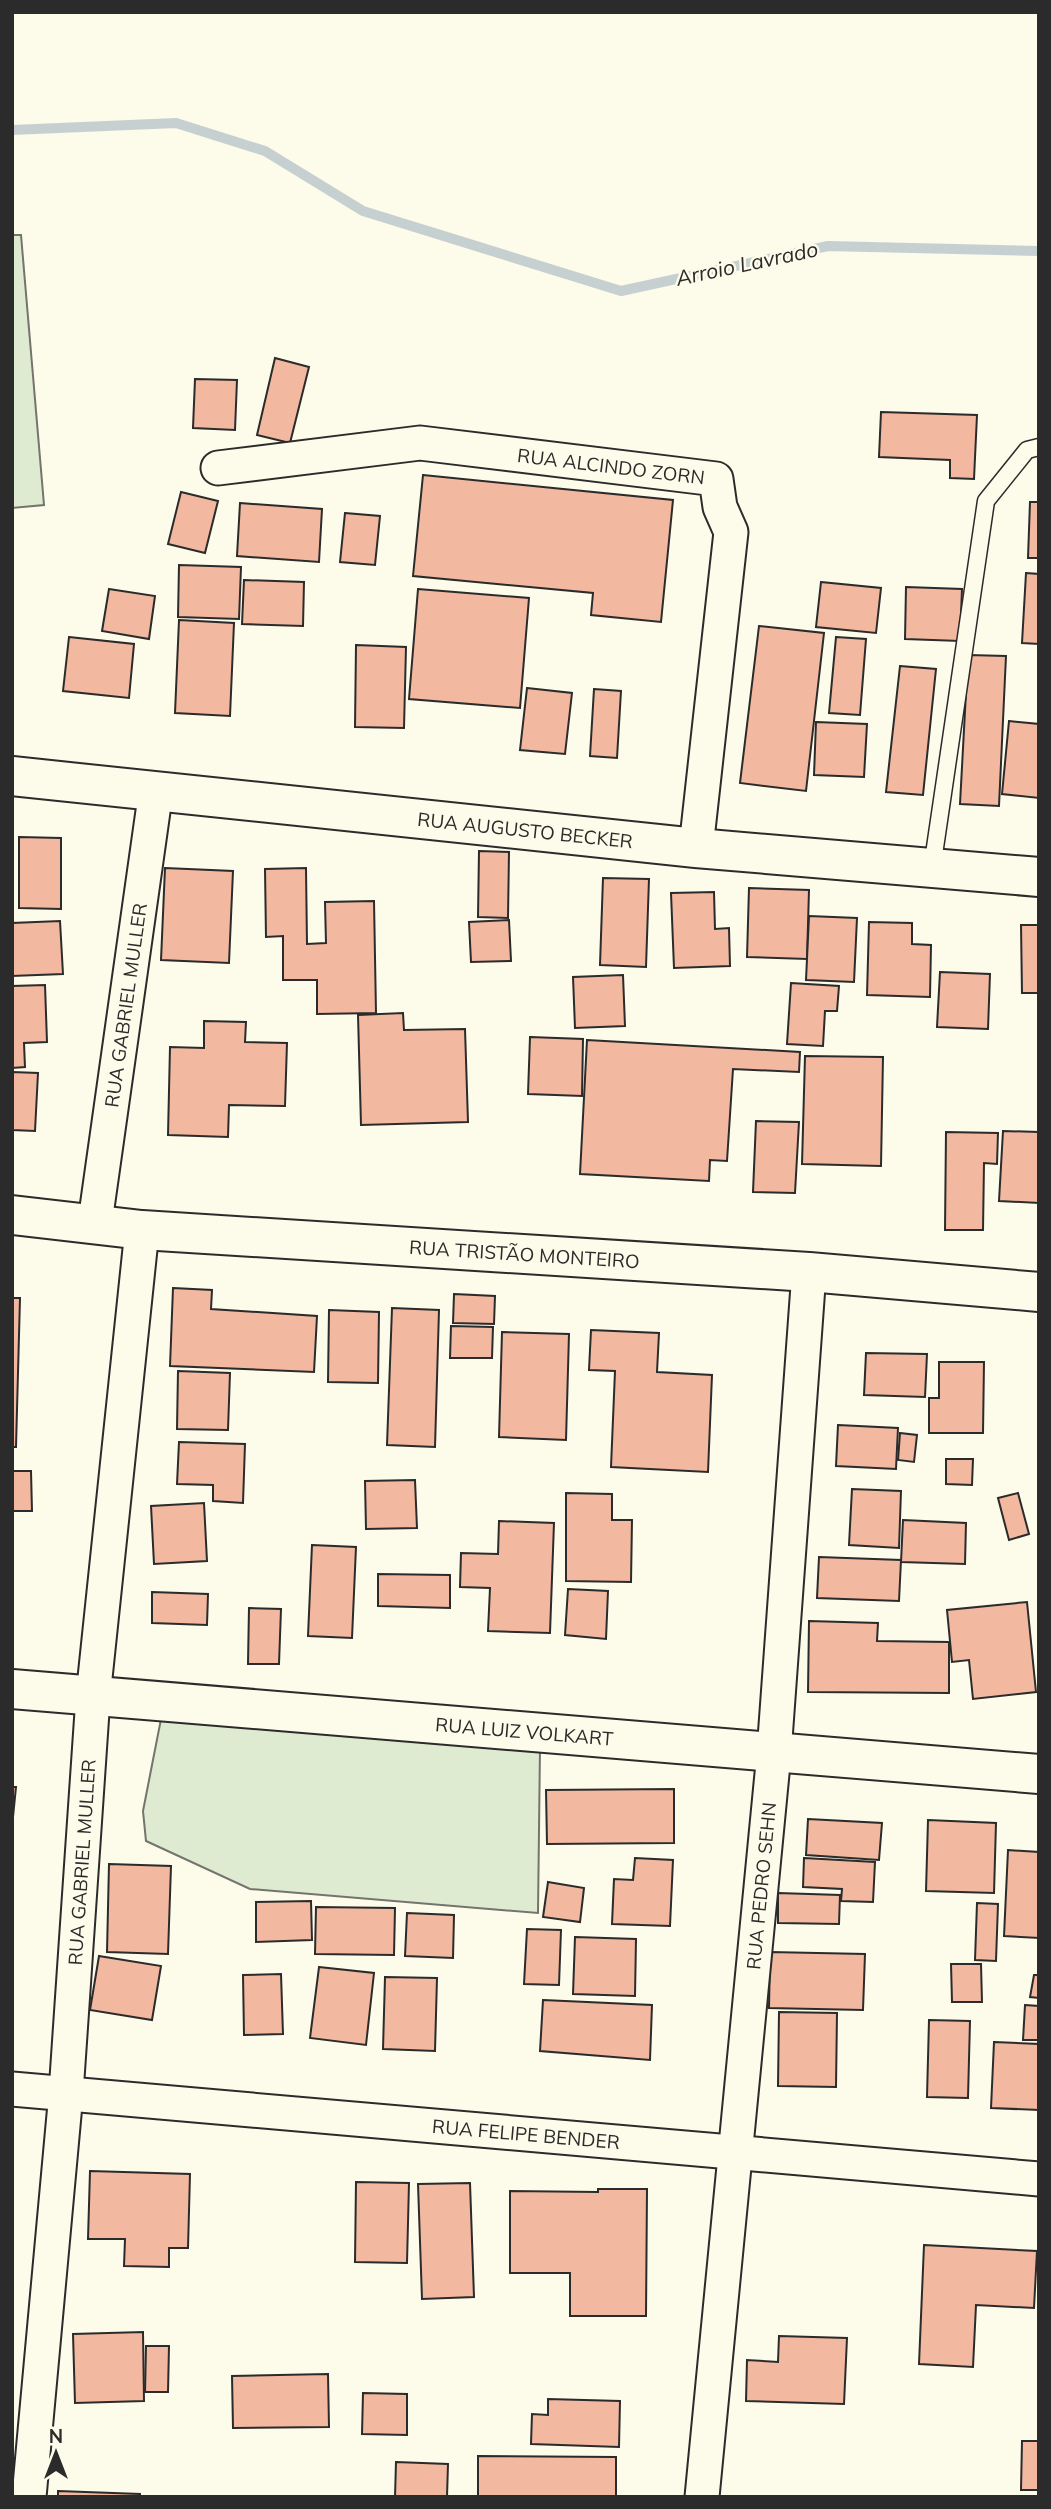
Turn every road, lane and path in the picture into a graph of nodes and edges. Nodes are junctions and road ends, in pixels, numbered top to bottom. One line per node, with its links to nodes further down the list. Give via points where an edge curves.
1 (1039, 447): 6 (lane, via 1027,450 986,501)
2 (218, 468): 5 (street, RUA ALCINDO ZORN, via 420,443 716,479 720,507 731,532)
3 (12, 776): 4 (street, RUA AUGUSTO BECKER)
4 (156, 790): 5 (street, RUA AUGUSTO BECKER); 9 (street, RUA GABRIEL MULLER)
5 (696, 848): 6 (street, RUA AUGUSTO BECKER)
6 (932, 868): 7 (street, RUA AUGUSTO BECKER)
7 (1039, 877)
8 (12, 1215): 9 (street, RUA TRISTÃO MONTEIRO)
9 (95, 1222): 10 (street, RUA TRISTÃO MONTEIRO)
10 (142, 1230): 11 (street, RUA TRISTÃO MONTEIRO); 14 (street, RUA GABRIEL MULLER)
11 (809, 1272): 12 (street, RUA TRISTÃO MONTEIRO); 15 (street, RUA PEDRO SEHN)
12 (1039, 1292)
13 (12, 1689): 14 (street, RUA LUIZ VOLKART)
14 (93, 1697): 15 (street, RUA LUIZ VOLKART); 18 (street, RUA GABRIEL MULLER)
15 (774, 1753): 16 (street, RUA LUIZ VOLKART); 19 (street, RUA PEDRO SEHN)
16 (1039, 1774)
17 (12, 2089): 18 (street, RUA FELIPE BENDER)
18 (66, 2094): 19 (street, RUA FELIPE BENDER); 21 (street, RUA GABRIEL MULLER)
19 (735, 2153): 20 (street, RUA FELIPE BENDER); 22 (street, RUA PEDRO SEHN)
20 (1039, 2179)
21 (29, 2497)
22 (702, 2497)

